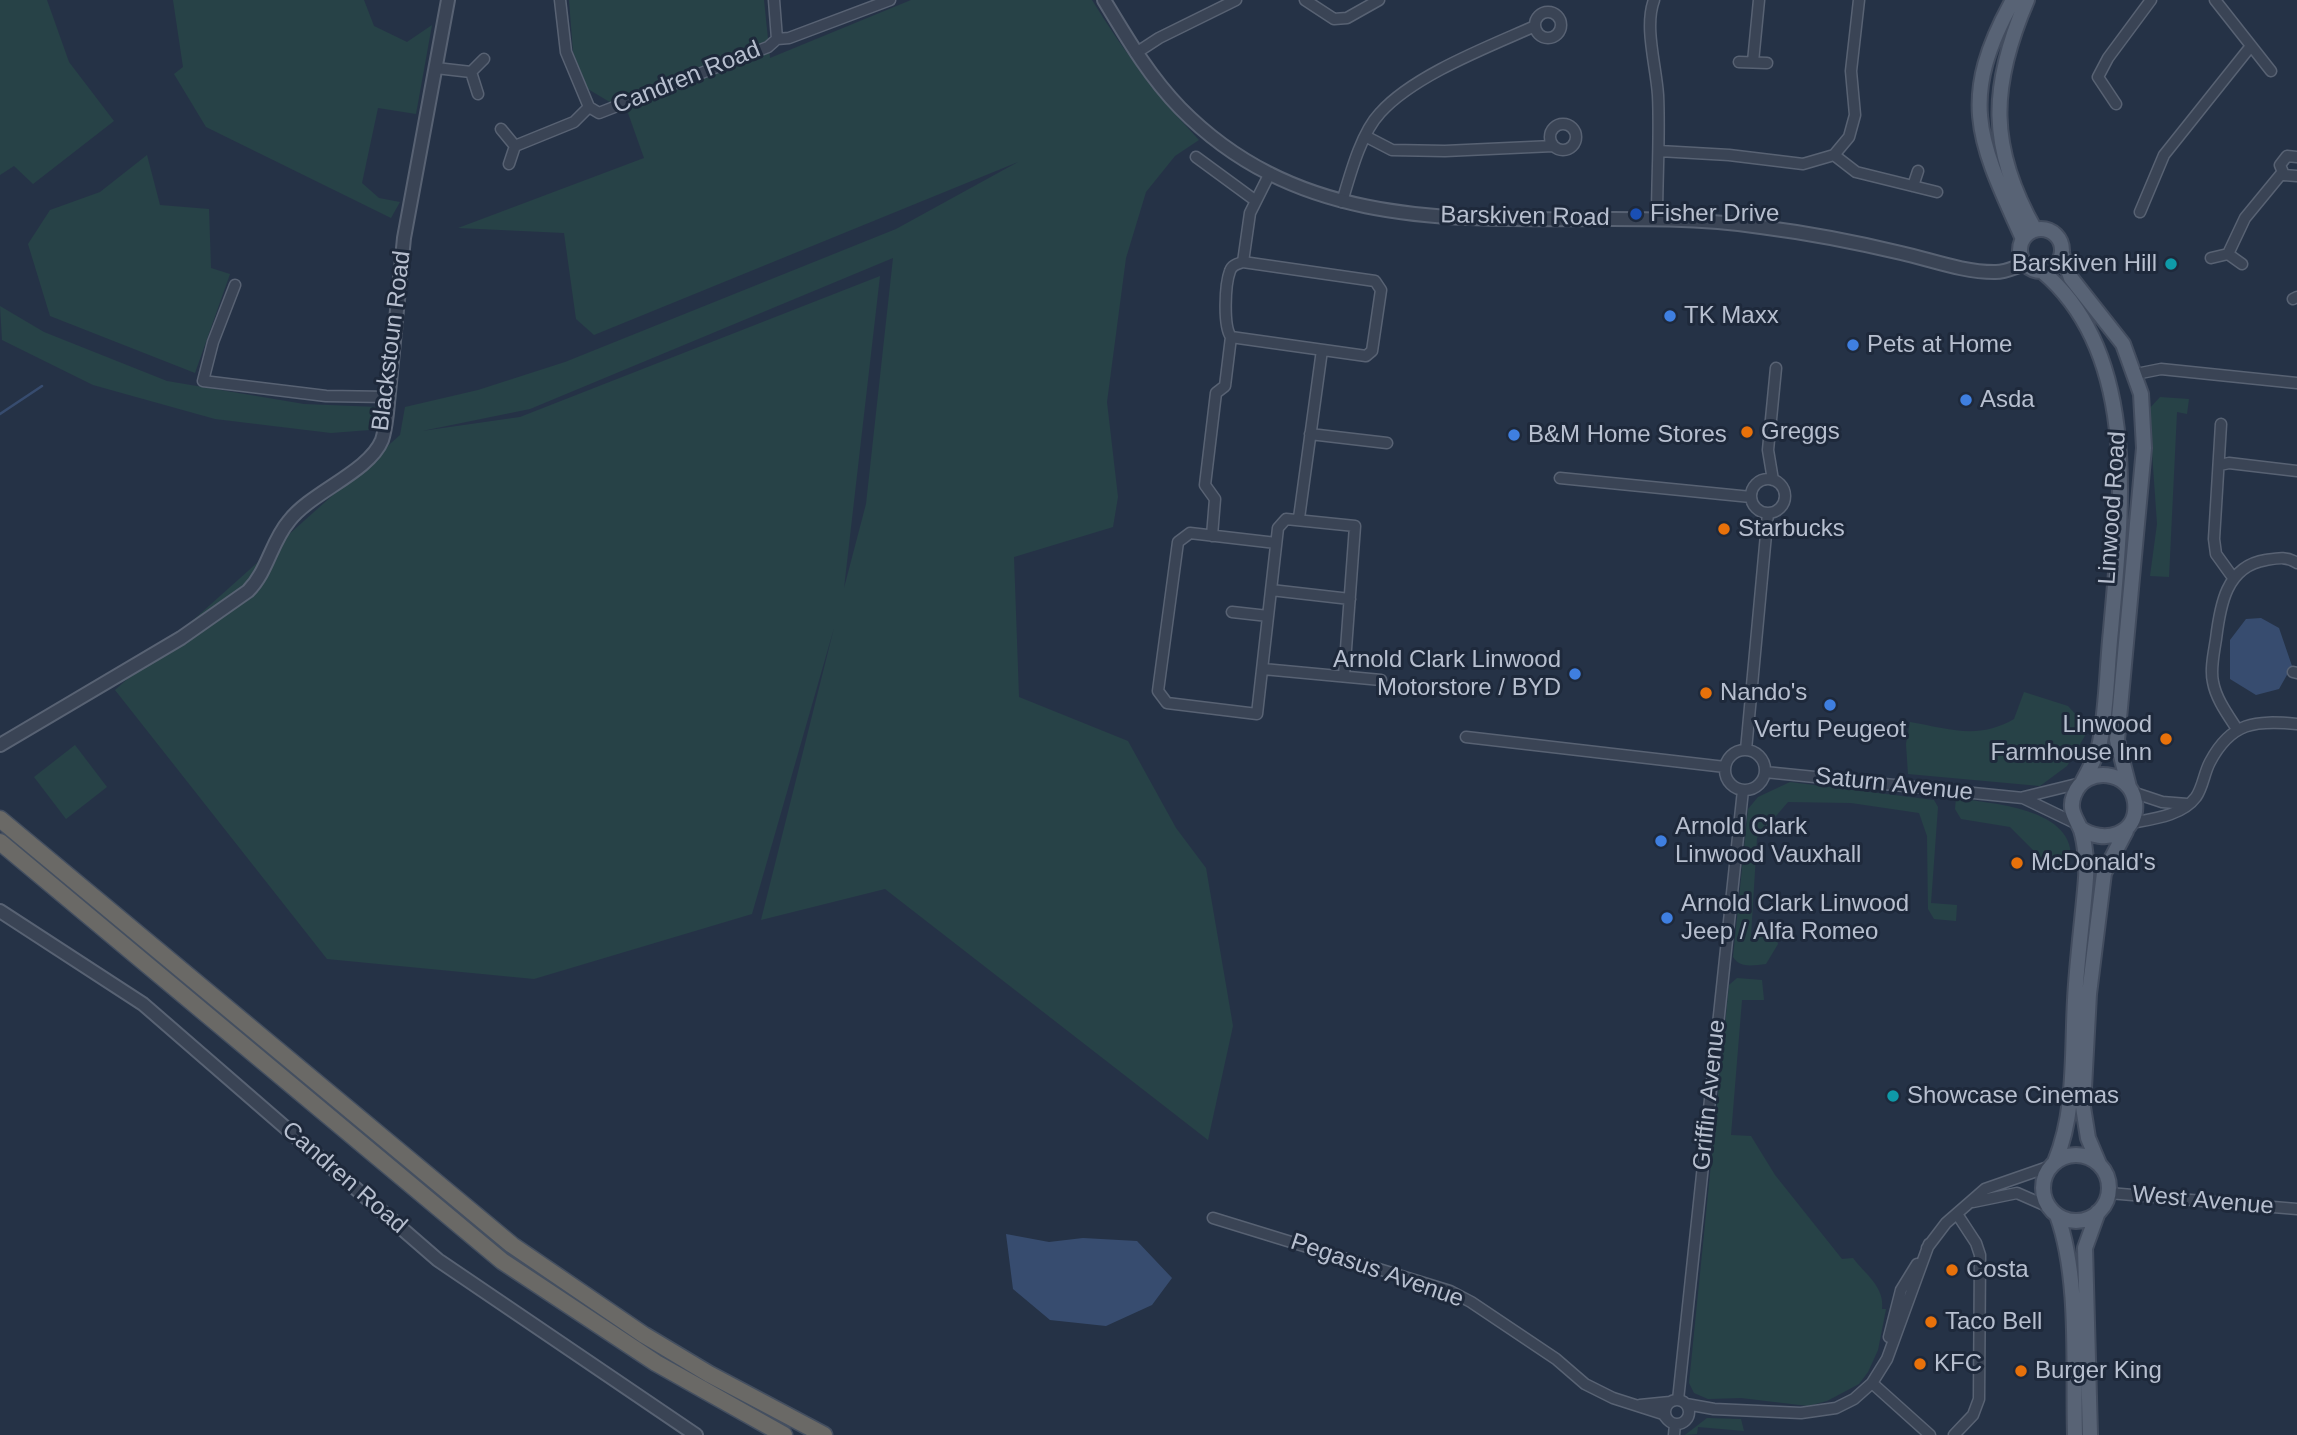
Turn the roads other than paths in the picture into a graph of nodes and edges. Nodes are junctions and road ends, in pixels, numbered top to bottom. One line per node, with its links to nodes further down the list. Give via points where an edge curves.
1 (448, 0): 25 (street, Blackstoun Road)
2 (560, 0): 30 (street, Candren Road, via 566,52)
3 (774, 0): 18 (street)
4 (890, 0): 16 (street, Candren Road)
5 (1104, 0): 20 (street, Barskiven Road)
6 (1236, 0): 20 (street)
7 (1305, 0): 8 (street, via 1334,19 1347,18)
8 (1379, 0)
9 (1654, 0): 35 (street, via 1647,17 1655,54)
10 (1759, 0): 23 (street)
11 (1859, 0): 36 (street, via 1851,71 1855,115 1849,137)
12 (2013, 0): 50 (main road, via 1980,72 1979,119 1992,172)
13 (2027, 0): 50 (main road, via 2000,75 2000,117 2004,156)
14 (2151, 0): 29 (street, via 2098,77)
15 (2215, 0): 19 (street)
16 (878, 2): 18 (street, Candren Road, via 789,38)
17 (1535, 26): 32 (street, via 1432,73 1379,113)
18 (777, 38): 30 (street, Candren Road, via 768,47 599,113)
19 (2250, 46): 26 (street); 48 (street, via 2164,155)
20 (1136, 53): 41 (street, Barskiven Road, via 1180,108 1209,134)
21 (485, 59): 27 (street)
22 (1739, 62): 23 (street)
23 (1753, 62): 24 (street)
24 (1768, 64)
25 (436, 68): 27 (street); 64 (street, Blackstoun Road, via 404,238)
26 (2271, 71)
27 (471, 72): 28 (street)
28 (478, 94)
29 (2116, 104)
30 (589, 107): 33 (street, via 574,122)
31 (501, 129): 33 (street)
32 (1367, 137): 34 (street, via 1392,150); 47 (street)
33 (515, 146): 39 (street)
34 (1553, 146)
35 (1659, 151): 36 (street, via 1803,164); 49 (street)
36 (1834, 155): 44 (street, via 1856,172)
37 (1196, 157): 46 (street)
38 (2297, 157): 42 (street, via 2284,159)
39 (509, 164)
40 (1918, 171): 44 (street)
41 (1270, 173): 46 (street); 47 (street, Barskiven Road)
42 (2282, 173): 43 (street); 52 (street, via 2245,218)
43 (2297, 176)
44 (1913, 186): 45 (street)
45 (1937, 192)
46 (1256, 201): 54 (street)
47 (1342, 202): 49 (street, Barskiven Road, via 1408,215)
48 (2140, 212)
49 (1657, 219): 55 (street, Barskiven Road, via 1723,222 1828,237 1970,270 1998,273)
50 (2029, 234): 51 (main road, via 2050,231 2058,237); 55 (main road, via 2020,250)
51 (2062, 254): 57 (main road, via 2054,267); 62 (main road, Linwood Road, via 2071,278 2123,344)
52 (2228, 254): 53 (street); 56 (street)
53 (2211, 258)
54 (1243, 262): 59 (street, via 1230,272 1225,318); 60 (street, via 1375,281 1381,290 1372,351 1366,356)
55 (2025, 264): 57 (main road)
56 (2242, 264)
57 (2043, 271): 93 (main road, Linwood Road, via 2063,289 2082,317 2105,370 2119,450 2121,514 2102,727 2100,744)
58 (235, 285): 64 (street, via 203,381 326,396)
59 (1231, 337): 60 (street); 75 (street, via 1226,381 1216,393 1207,463 1205,485 1215,499)
60 (1322, 350): 66 (street)
61 (1776, 368): 71 (street, via 1768,450)
62 (2136, 374): 63 (street, via 2161,369); 95 (main road, Linwood Road, via 2144,448 2117,740)
63 (2297, 383)
64 (389, 397): 89 (street, Blackstoun Road, via 381,440 370,457 303,505 287,523 248,591 181,638)
65 (2221, 424): 68 (street)
66 (1310, 434): 67 (street); 74 (street)
67 (1387, 443)
68 (2220, 466): 69 (street, via 2229,463); 78 (street, via 2216,554)
69 (2297, 471)
70 (1560, 478): 72 (street)
71 (1773, 480): 72 (street, via 1758,483); 73 (street, via 1782,486 1785,497 1778,509)
72 (1751, 497): 73 (street, via 1758,509)
73 (1768, 513): 90 (street)
74 (1299, 518): 76 (street, via 1286,519 1278,528); 80 (street, via 1355,526)
75 (1212, 536): 76 (street); 83 (street, via 1190,533 1178,542 1158,691 1167,703 1257,714)
76 (1276, 543): 79 (street)
77 (2297, 563): 78 (street, via 2283,557 2261,561)
78 (2234, 579): 87 (street, via 2220,608 2212,681)
79 (1271, 590): 80 (street); 82 (street)
80 (1350, 599): 84 (street)
81 (1232, 612): 82 (street)
82 (1268, 616): 83 (street)
83 (1263, 669): 84 (street)
84 (1344, 676): 85 (street)
85 (1381, 680)
86 (2297, 724): 87 (street, via 2252,723)
87 (2237, 730): 97 (street, via 2225,739)
88 (1466, 737): 91 (street)
89 (0, 745)
90 (1746, 750): 91 (street, via 1732,755); 92 (street, via 1762,758)
91 (1725, 767): 94 (street, via 1730,783)
92 (1765, 772): 94 (street, via 1757,787); 96 (street, Saturn Avenue)
93 (2082, 782): 95 (main road, via 2112,775); 96 (street, Saturn Avenue); 100 (main road, via 2071,809)
94 (1743, 790): 113 (street, Griffin Avenue)
95 (2131, 790): 97 (street, via 2162,802); 99 (main road, via 2136,807)
96 (2023, 797): 100 (street, Saturn Avenue)
97 (2187, 804): 99 (street)
98 (0, 819): 119 (highway, via 512,1245 654,1342)
99 (2129, 825): 100 (main road, via 2110,838 2089,835); 104 (main road, via 2104,873 2089,994 2083,1107 2088,1138)
100 (2078, 826): 103 (main road, via 2087,872 2069,1116)
101 (0, 842): 118 (highway, via 502,1261 656,1363)
102 (0, 911): 117 (street, Candren Road, via 143,1004 438,1260)
103 (2053, 1164): 104 (main road, via 2069,1155); 106 (street, via 1992,1184); 108 (main road, via 2043,1186)
104 (2099, 1164): 105 (main road)
105 (2109, 1193): 107 (street, West Avenue); 109 (main road)
106 (1972, 1202): 108 (street, via 2017,1192); 110 (street)
107 (2297, 1209)
108 (2053, 1211): 109 (main road, via 2078,1221); 122 (main road, via 2065,1238 2070,1274)
109 (2098, 1212): 123 (main road, via 2085,1248)
110 (1957, 1214): 112 (street, via 1929,1244 1887,1359); 121 (street, via 1980,1255 1981,1381 1976,1411)
111 (1213, 1218): 114 (street, Pegasus Avenue, via 1450,1291 1556,1359 1585,1384)
112 (1872, 1383): 115 (street, via 1844,1405 1817,1412); 120 (street)
113 (1678, 1402): 114 (street); 115 (street); 116 (street, via 1665,1408); 116 (street, via 1689,1410)
114 (1639, 1405): 116 (street, Pegasus Avenue)
115 (1714, 1409): 116 (street)
116 (1675, 1425)
117 (696, 1435)
118 (785, 1435)
119 (824, 1435)
120 (1930, 1435)
121 (1954, 1435)
122 (2075, 1435)
123 (2090, 1435)

